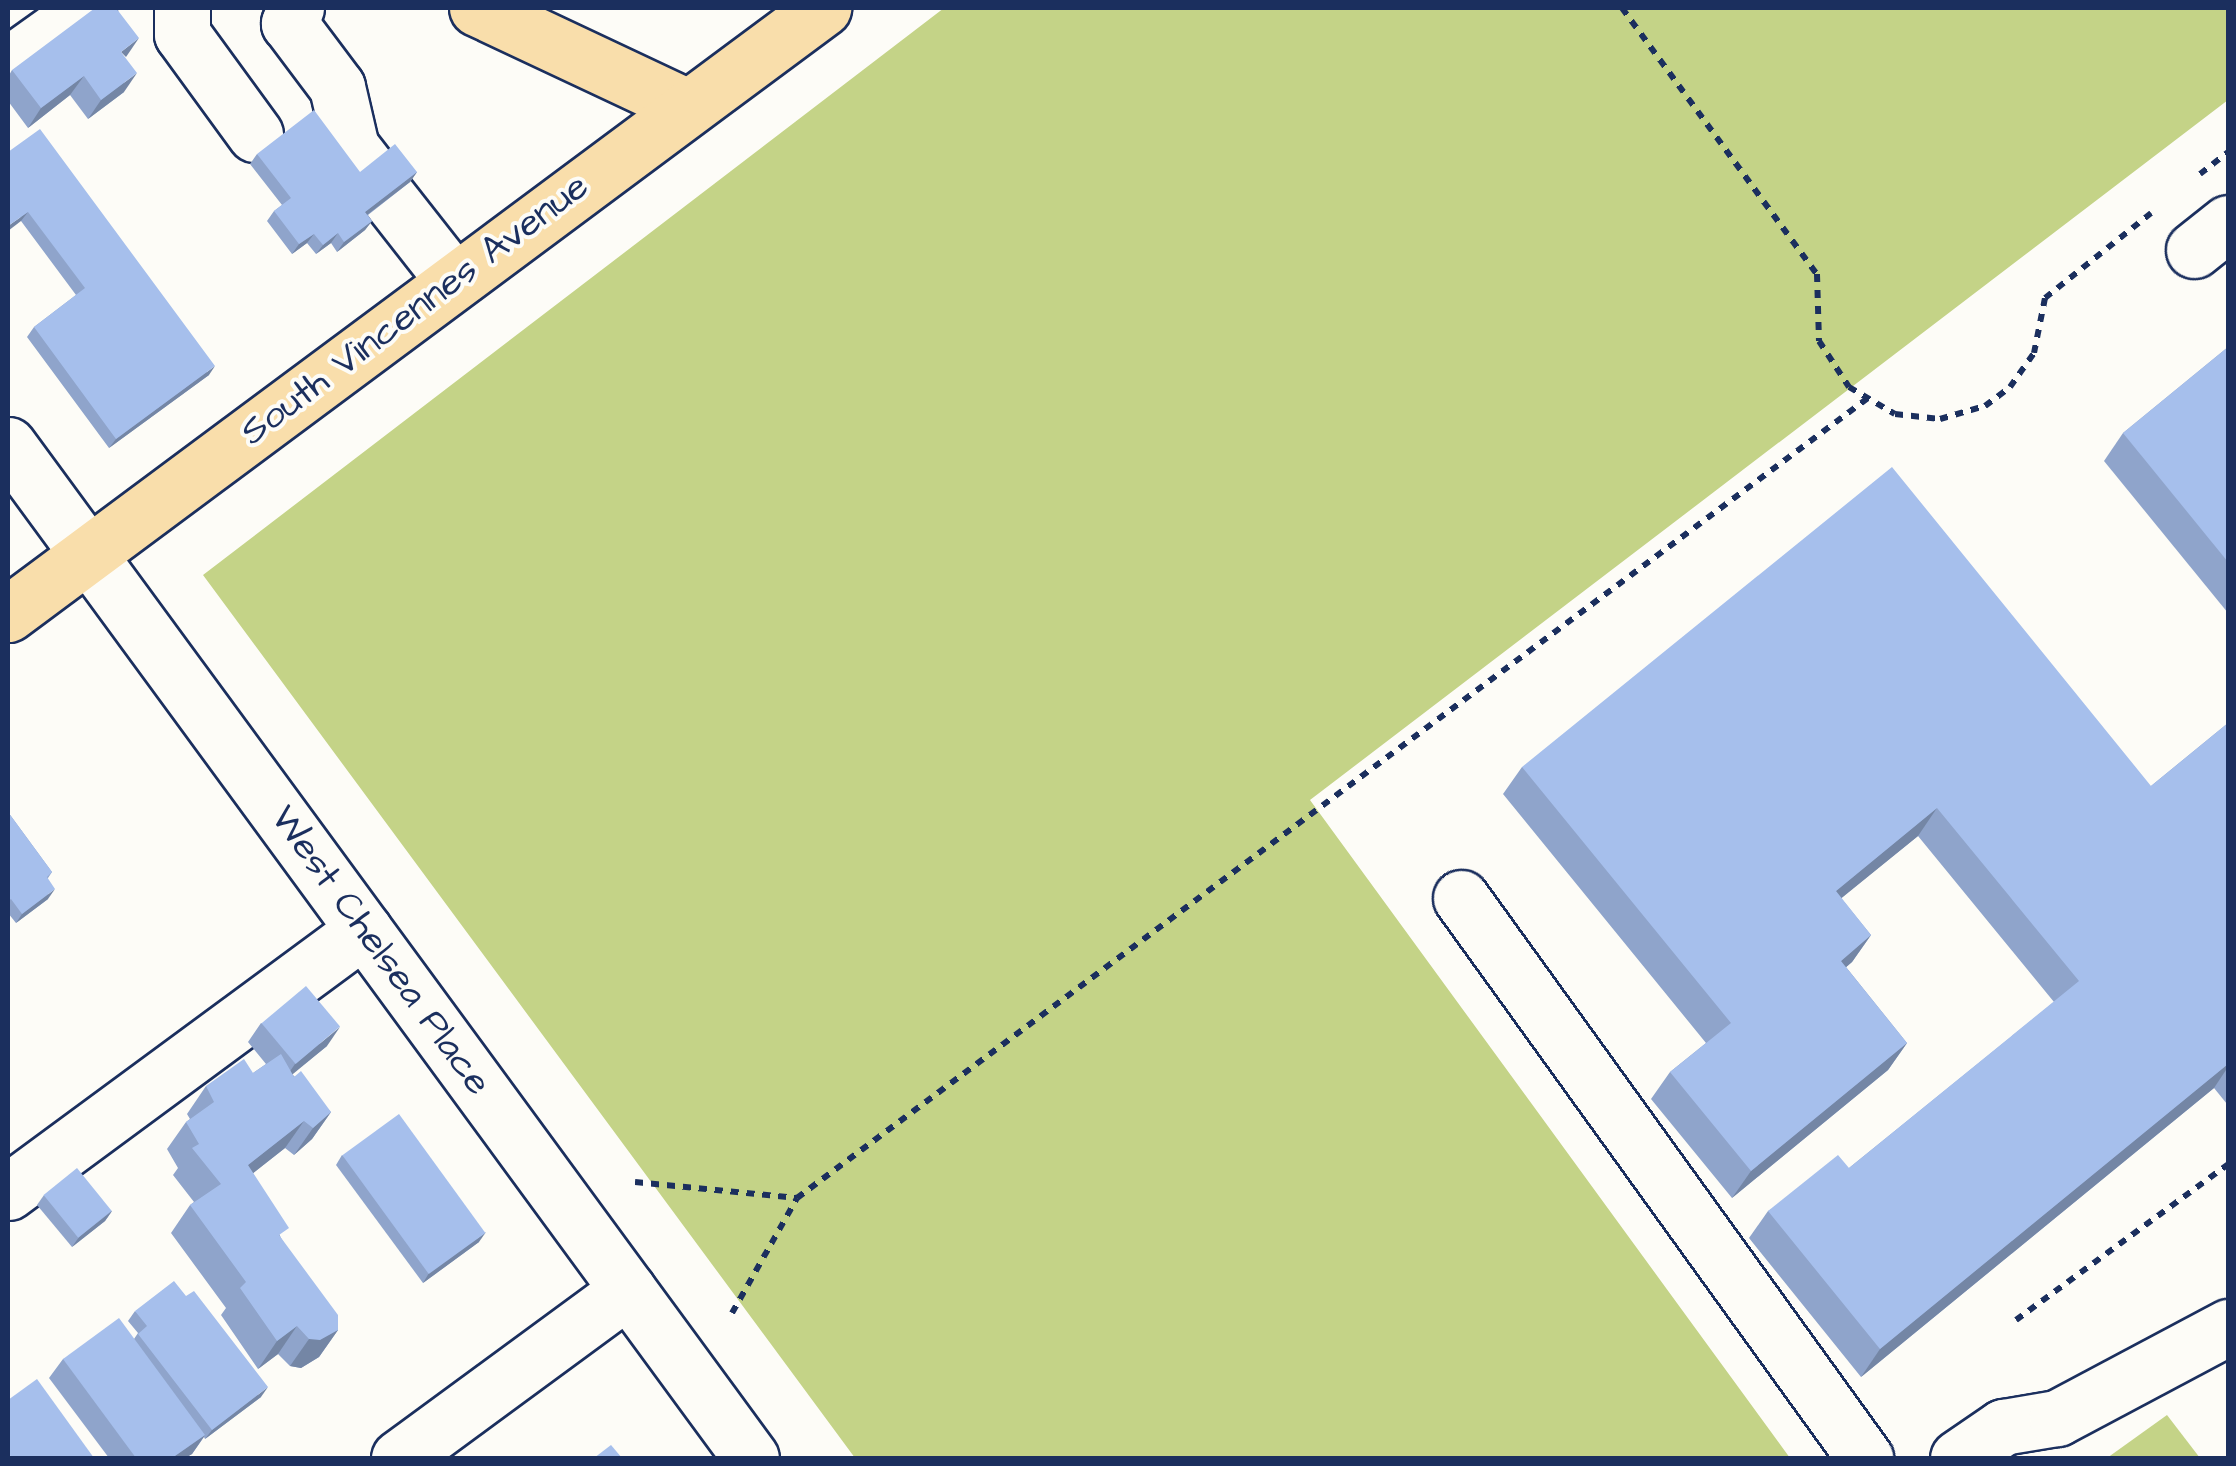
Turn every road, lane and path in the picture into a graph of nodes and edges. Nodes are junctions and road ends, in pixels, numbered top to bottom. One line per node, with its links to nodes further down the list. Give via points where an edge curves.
1 (88, 8): 7 (street)
2 (182, 8): 9 (street, via 182,34)
3 (478, 8): 8 (main road)
4 (823, 8): 8 (main road, South Vincennes Avenue)
5 (1622, 8): 14 (path, via 1817,274 1819,341 1849,387)
6 (281, 13): 13 (street, via 337,87 351,147)
7 (8, 65)
8 (685, 106): 13 (main road, South Vincennes Avenue)
9 (255, 134)
10 (2228, 152): 11 (path)
11 (2198, 176)
12 (2167, 200): 14 (path, via 2045,298 2034,354 2010,387 1985,406 1940,419 1895,414)
13 (454, 281): 16 (main road, South Vincennes Avenue)
14 (1868, 398): 23 (path)
15 (8, 445): 16 (street, West Chelsea Place)
16 (88, 555): 17 (main road, South Vincennes Avenue); 19 (street, West Chelsea Place)
17 (8, 614)
18 (1461, 898): 30 (street)
19 (364, 930): 22 (street); 24 (street, West Chelsea Place)
20 (2228, 1164): 26 (path)
21 (635, 1182): 23 (path)
22 (8, 1192)
23 (797, 1198): 25 (path)
24 (628, 1290): 28 (street); 29 (street, West Chelsea Place)
25 (732, 1313)
26 (2016, 1320)
27 (2228, 1327): 31 (street, via 2057,1418 2003,1427)
28 (399, 1458)
29 (751, 1458)
30 (1866, 1458)
31 (1958, 1458)

